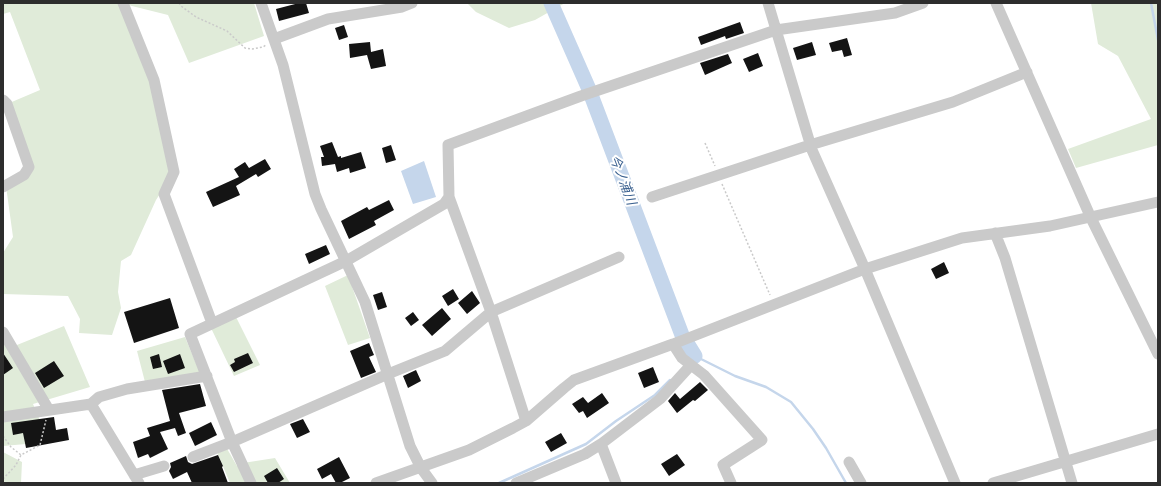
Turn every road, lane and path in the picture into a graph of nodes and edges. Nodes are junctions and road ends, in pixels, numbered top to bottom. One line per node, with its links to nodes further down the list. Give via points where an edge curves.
1 (123, 3): 26 (street, via 154,80 174,172 164,194)
2 (179, 3): 9 (path, via 196,17 227,31 245,48 263,47)
3 (261, 3): 9 (street)
4 (412, 3): 9 (street, via 402,7 328,19)
5 (768, 3): 8 (street)
6 (923, 3): 8 (street, via 895,13)
7 (996, 3): 10 (street)
8 (776, 30): 13 (street); 16 (street, via 581,96 448,145)
9 (274, 39): 22 (street, via 283,64 315,194)
10 (1027, 72): 13 (street, via 953,102); 19 (street)
11 (3, 100): 15 (street, via 29,167 24,175)
12 (705, 143): 14 (path)
13 (810, 145): 14 (street); 23 (street)
14 (718, 174): 17 (street); 24 (path)
15 (3, 187)
16 (449, 197): 22 (street, via 444,204); 25 (street)
17 (652, 197)
18 (1158, 202): 19 (street)
19 (1091, 218): 20 (street); 29 (street)
20 (995, 233): 23 (street, via 962,238); 43 (street, via 1005,258)
21 (619, 257): 25 (street)
22 (346, 261): 26 (street); 31 (street, via 369,313)
23 (865, 269): 24 (street); 56 (street)
24 (773, 304): 28 (street)
25 (491, 312): 31 (street, via 445,351); 36 (street)
26 (212, 323): 32 (street, via 190,334)
27 (3, 332): 34 (street)
28 (673, 344): 30 (street, via 682,358); 36 (street, via 574,380)
29 (1158, 354)
30 (691, 365): 40 (street, via 660,399); 54 (street, via 704,375 762,440 723,465)
31 (388, 374): 39 (street); 46 (street, via 405,433)
32 (207, 376): 33 (street, via 127,389 99,397); 39 (street)
33 (91, 404): 34 (street); 48 (street)
34 (49, 410): 35 (street); 41 (path, via 40,445)
35 (3, 417)
36 (526, 421): 46 (street, via 469,450)
37 (1158, 434): 43 (street)
38 (3, 436): 41 (path)
39 (232, 442): 42 (street); 49 (street)
40 (601, 444): 52 (street, via 585,454); 53 (street)
41 (21, 455): 47 (path)
42 (193, 456)
43 (1066, 461): 57 (street); 58 (street)
44 (849, 462): 55 (street)
45 (164, 466): 48 (street)
46 (421, 468): 50 (street); 51 (street)
47 (3, 479)
48 (136, 479)
49 (251, 483)
50 (376, 483)
51 (432, 483)
52 (516, 483)
53 (616, 483)
54 (730, 483)
55 (861, 483)
56 (955, 483)
57 (993, 483)
58 (1072, 483)

